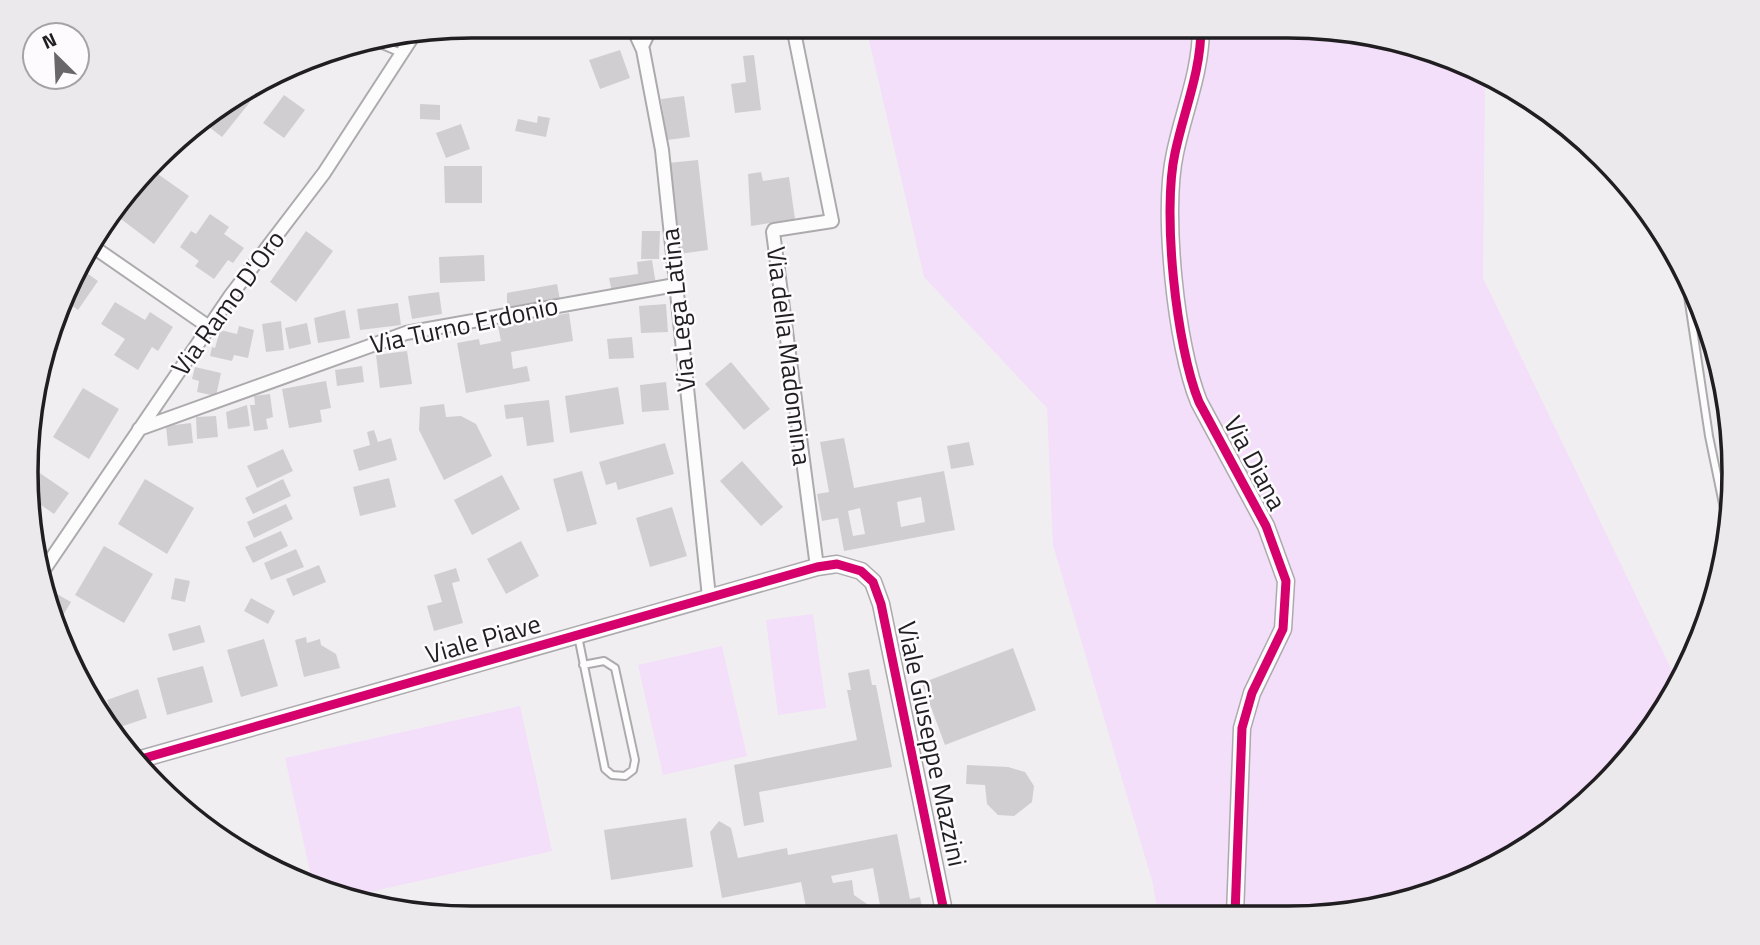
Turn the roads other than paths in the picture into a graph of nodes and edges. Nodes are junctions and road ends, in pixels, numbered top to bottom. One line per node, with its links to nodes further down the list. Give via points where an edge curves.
1 (638, 38): 7 (street, Via Lega Latina)
2 (649, 38): 7 (lane)
3 (795, 38): 16 (street, Via della Madonnina, via 832,221 773,232)
4 (1200, 38): 23 (street, Via Diana, via 1197,75 1174,155 1170,194 1183,345 1194,390 1274,543 1287,593 1283,629 1255,686 1242,728)
5 (409, 43): 8 (street, Via Ramo D'Oro)
6 (386, 47): 8 (lane)
7 (643, 50): 10 (street, Via Lega Latina, via 662,150)
8 (402, 54): 12 (street, Via Ramo D'Oro, via 324,173)
9 (99, 251): 12 (street)
10 (676, 285): 13 (street, Via Turno Erdonio, via 406,332); 18 (street, Via Lega Latina)
11 (1691, 313): 14 (lane)
12 (209, 327): 13 (street, Via Ramo D'Oro)
13 (139, 429): 15 (street, Via Ramo D'Oro)
14 (1721, 493)
15 (48, 563)
16 (817, 567): 17 (street, Viale Piave, via 846,565); 18 (street, Viale Piave)
17 (873, 582): 22 (street, Viale Giuseppe Mazzini)
18 (709, 597): 19 (street, Viale Piave)
19 (578, 634): 20 (lane); 21 (street, Viale Piave)
20 (583, 664): 20 (lane, via 605,769 625,776 633,770 635,760 615,668 604,661)
21 (145, 758)
22 (943, 906)
23 (1235, 906)

